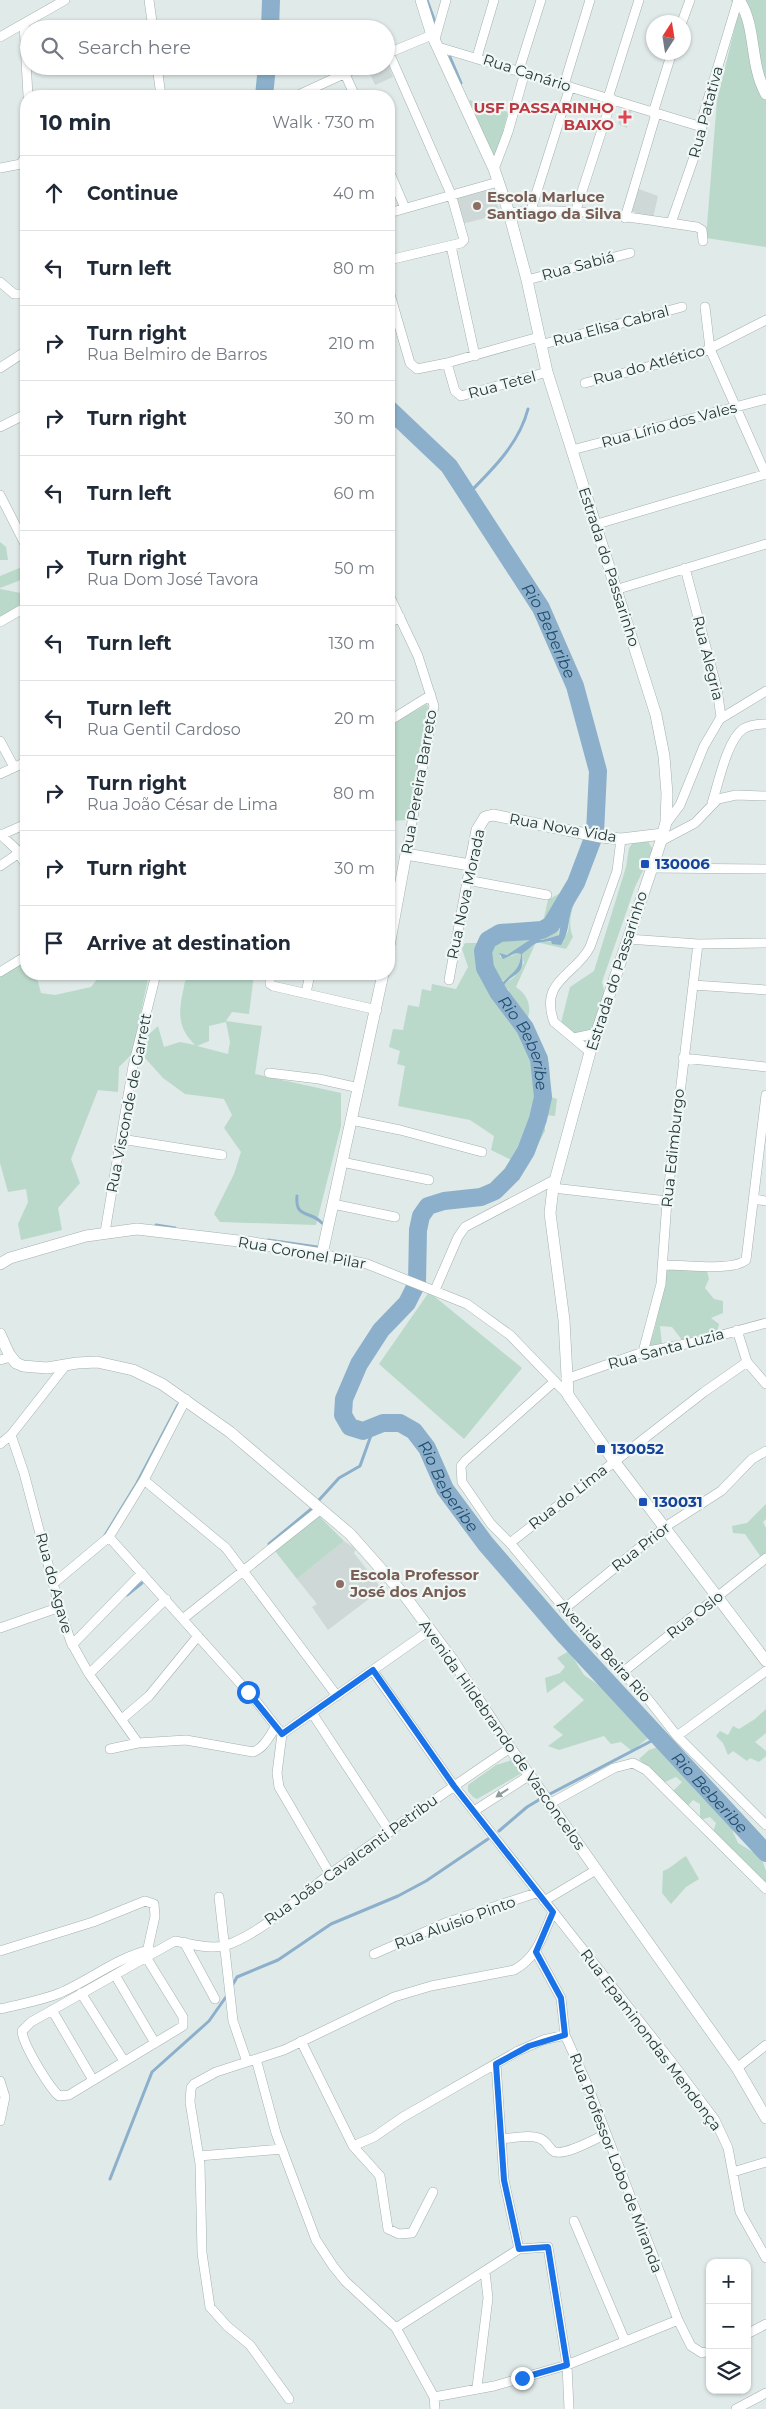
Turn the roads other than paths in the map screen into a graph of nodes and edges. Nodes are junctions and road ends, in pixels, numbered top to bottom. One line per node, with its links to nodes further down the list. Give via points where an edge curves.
1 (65, 0): 12 (street)
2 (149, 0): 13 (street)
3 (421, 0): 16 (street, Estrada do Passarinho)
4 (446, 0): 16 (street)
5 (494, 0): 18 (street)
6 (541, 0): 21 (street)
7 (590, 0): 26 (street)
8 (639, 0): 32 (street)
9 (690, 0): 11 (street)
10 (739, 0): 31 (street, via 748,15 752,53); 34 (street, Rua Patativa)
11 (685, 15)
12 (31, 20)
13 (152, 20)
14 (20, 26): 15 (street)
15 (0, 37)
16 (435, 40): 17 (street); 18 (street, Rua Canário); 37 (street, Estrada do Passarinho)
17 (395, 52)
18 (477, 57): 21 (street, Rua Canário)
19 (670, 60): 33 (street)
20 (395, 70): 40 (street)
21 (522, 71): 26 (street, Rua Canário); 37 (street, via 508,132)
22 (27, 75): 27 (street)
23 (158, 75): 28 (street)
24 (343, 75): 29 (street)
25 (345, 75): 30 (street)
26 (567, 86): 32 (street, Rua Canário); 42 (street)
27 (28, 90)
28 (160, 90)
29 (311, 90)
30 (352, 90)
31 (766, 94)
32 (610, 98): 33 (street, Rua Canário); 45 (street)
33 (655, 114): 34 (street, Rua Canário); 46 (street)
34 (702, 127): 47 (street, Rua Patativa)
35 (20, 164): 36 (street)
36 (0, 168)
37 (494, 169): 38 (street, Estrada do Passarinho)
38 (498, 182): 40 (street); 44 (street, Estrada do Passarinho)
39 (395, 185): 41 (street)
40 (451, 194): 41 (street); 49 (street, via 464,240)
41 (405, 208): 43 (street)
42 (531, 210): 44 (street); 45 (street)
43 (395, 211)
44 (510, 213): 52 (street, Estrada do Passarinho)
45 (575, 213): 46 (street)
46 (625, 218): 47 (street)
47 (671, 223): 48 (street, via 700,228)
48 (702, 241)
49 (451, 246): 51 (street); 62 (street)
50 (630, 253): 52 (street, Rua Sabiá)
51 (395, 259)
52 (527, 280): 59 (street, Estrada do Passarinho)
53 (0, 282): 54 (street, via 14,294)
54 (20, 294)
55 (682, 307): 59 (street, Rua Elisa Cabral)
56 (705, 308): 60 (street)
57 (395, 312): 63 (street, Rua Elisa Cabral, via 413,367)
58 (766, 320): 60 (street, Rua do Atlético)
59 (540, 341): 62 (street, Rua Elisa Cabral); 65 (street, Estrada do Passarinho)
60 (710, 349): 66 (street, Rua do Atlético); 68 (street)
61 (20, 355): 64 (street)
62 (475, 356): 63 (street, Rua Elisa Cabral)
63 (447, 363): 65 (street, Rua Tetel, via 457,395 472,394)
64 (0, 368)
65 (547, 372): 71 (street, Estrada do Passarinho)
66 (585, 383)
67 (766, 399): 68 (street, Rua Lírio dos Vales)
68 (736, 407): 71 (street, Rua Lírio dos Vales); 72 (street)
69 (20, 417): 70 (street)
70 (0, 427)
71 (572, 450): 74 (street, Estrada do Passarinho)
72 (766, 474): 74 (street)
73 (0, 495): 75 (street)
74 (594, 525): 78 (street, Estrada do Passarinho)
75 (20, 534)
76 (766, 544): 77 (street)
77 (685, 568): 78 (street); 87 (street, Rua Alegria, via 717,689)
78 (615, 590): 97 (street, Estrada do Passarinho, via 658,725 666,772 667,809)
79 (395, 608): 81 (street, Rua Pereira Barreto)
80 (20, 610): 83 (street)
81 (400, 618): 82 (street); 85 (street, Rua Pereira Barreto, via 418,656)
82 (395, 620)
83 (0, 622)
84 (766, 691): 87 (street)
85 (431, 695): 86 (street); 101 (street, Rua Pereira Barreto, via 434,716)
86 (395, 717)
87 (720, 719): 97 (street, Rua Alegria)
88 (766, 724): 94 (street, via 750,726 738,734)
89 (0, 741): 91 (street)
90 (20, 764): 91 (street)
91 (14, 767): 92 (street)
92 (0, 774)
93 (766, 796): 94 (street, via 736,794)
94 (712, 804): 97 (street, via 695,822)
95 (493, 815): 99 (street, Rua Nova Vida, via 585,835); 102 (street, Rua Nova Morada, via 485,817 477,830)
96 (20, 827): 98 (street)
97 (663, 834): 99 (street, Rua Nova Vida); 104 (street, Estrada do Passarinho)
98 (0, 835): 100 (street)
99 (621, 839): 124 (street, via 617,871 590,947 585,957 561,977 552,993 554,1022)
100 (19, 853): 103 (street)
101 (406, 854): 102 (street); 108 (street, Rua Pereira Barreto)
102 (470, 865): 106 (street, Rua Nova Morada)
103 (0, 866)
104 (652, 868): 105 (street); 109 (street, Estrada do Passarinho)
105 (766, 869)
106 (468, 880): 107 (street); 118 (street, Rua Nova Morada)
107 (547, 895)
108 (395, 914)
109 (628, 940): 111 (street); 123 (street, Estrada do Passarinho)
110 (766, 943): 111 (street)
111 (698, 944): 119 (street, Rua Edimburgo)
112 (20, 960): 113 (street)
113 (0, 972)
114 (154, 980): 132 (street, Rua Visconde de Garrett, via 133,1066)
115 (270, 980): 121 (street, via 273,986)
116 (309, 980): 121 (street)
117 (382, 980): 122 (street)
118 (449, 980)
119 (693, 985): 120 (street); 126 (street, Rua Edimburgo)
120 (766, 990)
121 (306, 993): 122 (street)
122 (376, 1010): 129 (street)
123 (597, 1033): 124 (street); 125 (street, Estrada do Passarinho)
124 (574, 1038): 125 (street)
125 (590, 1052): 137 (street, Estrada do Passarinho)
126 (684, 1058): 127 (street); 139 (street, Rua Edimburgo)
127 (766, 1067)
128 (269, 1073): 129 (street)
129 (359, 1088): 131 (street)
130 (766, 1094): 138 (street)
131 (351, 1120): 133 (street); 135 (street)
132 (121, 1139): 134 (street); 143 (street, Rua Visconde de Garrett)
133 (482, 1152)
134 (222, 1155)
135 (342, 1162): 136 (street); 141 (street)
136 (429, 1180)
137 (554, 1183): 139 (street); 147 (street, via 465,1227); 155 (street, Estrada do Passarinho, via 550,1213 564,1320)
138 (754, 1199): 140 (street); 146 (street, via 746,1260 740,1264 710,1266)
139 (667, 1201): 146 (street, Rua Edimburgo)
140 (766, 1201)
141 (333, 1204): 142 (street); 144 (street)
142 (395, 1217)
143 (105, 1232): 144 (street, Rua Coronel Pilar, via 157,1230); 145 (street, Rua Coronel Pilar, via 62,1242)
144 (322, 1254): 147 (street, Rua Coronel Pilar, via 368,1264)
145 (0, 1264)
146 (663, 1265): 151 (street, Rua Edimburgo, via 656,1307)
147 (435, 1290): 155 (street, Rua Coronel Pilar, via 467,1304 510,1335)
148 (766, 1323): 149 (street, Rua Santa Luzia)
149 (737, 1330): 151 (street, Rua Santa Luzia); 153 (street)
150 (0, 1334): 152 (street)
151 (643, 1352): 155 (street, Rua Santa Luzia)
152 (9, 1360): 154 (street, Avenida Hildebrando de Vasconcelos, via 34,1368)
153 (747, 1362): 156 (street); 161 (street, Rua do Lima)
154 (66, 1365): 157 (street, Avenida Hildebrando de Vasconcelos, via 97,1362 133,1370); 158 (street)
155 (561, 1380): 161 (street, Estrada do Passarinho); 162 (street, Rua Santa Luzia, via 497,1430)
156 (766, 1384)
157 (186, 1399): 163 (street); 164 (street, Avenida Hildebrando de Vasconcelos)
158 (11, 1435): 159 (street); 171 (street, Rua do Agave)
159 (0, 1444)
160 (766, 1451): 165 (street, Rua Prior, via 752,1459 721,1490)
161 (614, 1461): 165 (street, Estrada do Passarinho); 167 (street, Rua do Lima)
162 (461, 1466): 167 (street, Avenida Beira Rio, via 460,1475 465,1488 491,1524)
163 (144, 1480): 166 (street); 169 (street, via 226,1548)
164 (320, 1509): 169 (street); 178 (street, Avenida Hildebrando de Vasconcelos, via 369,1553)
165 (665, 1527): 172 (street, Estrada do Passarinho); 175 (street, Rua Prior)
166 (109, 1537): 170 (street); 171 (street)
167 (510, 1543): 175 (street, Avenida Beira Rio)
168 (766, 1558): 172 (street, Rua Oslo)
169 (245, 1570): 176 (street); 186 (street)
170 (142, 1573): 173 (street); 180 (street)
171 (54, 1584): 174 (street, Rua do Agave)
172 (718, 1596): 181 (street, Estrada do Passarinho); 184 (street, Rua Oslo)
173 (166, 1599): 176 (street); 185 (street)
174 (60, 1607): 177 (street); 180 (street, Rua do Agave)
175 (564, 1608): 184 (street, Avenida Beira Rio)
176 (184, 1618): 179 (street)
177 (0, 1628)
178 (430, 1630): 182 (street); 192 (street, Avenida Hildebrando de Vasconcelos)
179 (198, 1636): 188 (street, via 149,1696); 189 (street, via 256,1700)
180 (72, 1645): 185 (street, Rua do Agave)
181 (766, 1662)
182 (373, 1670): 186 (street); 195 (street, Rua Epaminondas Mendonça)
183 (766, 1671): 190 (street)
184 (623, 1672): 190 (street, Avenida Beira Rio)
185 (89, 1674): 188 (street, Rua do Agave)
186 (337, 1696): 187 (street)
187 (312, 1713): 189 (street); 199 (street)
188 (122, 1719): 191 (street, Rua do Agave)
189 (279, 1731): 191 (street, via 253,1752 186,1740); 201 (street, via 279,1787)
190 (677, 1736): 198 (street, Avenida Beira Rio)
191 (138, 1743): 193 (street)
192 (510, 1748): 194 (street, Avenida Hildebrando de Vasconcelos); 195 (street, Rua João Cavalcanti Petribu)
193 (110, 1749)
194 (530, 1774): 196 (street, Avenida Hildebrando de Vasconcelos); 197 (street, one-way to 197)
195 (454, 1786): 197 (street, Rua Epaminondas Mendonça); 199 (street, Rua João Cavalcanti Petribu)
196 (548, 1799): 200 (street, Avenida Hildebrando de Vasconcelos); 202 (street, via 614,1768 633,1763 646,1770)
197 (474, 1811): 203 (street, Rua Epaminondas Mendonça)
198 (766, 1825)
199 (390, 1832): 201 (street, Rua João Cavalcanti Petribu)
200 (596, 1870): 205 (street); 225 (street, Avenida Hildebrando de Vasconcelos)
201 (330, 1874): 208 (street, Rua João Cavalcanti Petribu, via 258,1928)
202 (766, 1889)
203 (536, 1893): 205 (street, Rua Epaminondas Mendonça); 212 (street, Rua Aluisio Pinto, via 445,1923)
204 (218, 1897): 208 (street)
205 (544, 1901): 206 (street, Rua Epaminondas Mendonça)
206 (553, 1912): 210 (street); 236 (street, Rua Epaminondas Mendonça, via 714,2120 728,2148)
207 (184, 1942): 208 (street); 211 (street, via 175,1941); 215 (street)
208 (225, 1946): 222 (street, via 233,2021)
209 (0, 1951): 211 (street, via 150,1901 156,1909)
210 (536, 1952): 218 (street, Rua Professor Lobo de Miranda, via 561,1998); 219 (street, via 514,1970 431,1986 379,2002)
211 (146, 1954): 213 (street); 216 (street, via 107,1968 40,2000); 220 (street, via 183,2017 180,2029)
212 (374, 1954)
213 (115, 1975): 214 (street); 220 (street)
214 (82, 1994): 217 (street); 223 (street)
215 (215, 1999)
216 (0, 2008)
217 (52, 2010): 226 (street); 226 (street, via 24,2028 23,2036 53,2090 60,2096 68,2095)
218 (565, 2035): 224 (street, via 529,2046); 230 (street, Rua Professor Lobo de Miranda)
219 (301, 2042): 222 (street); 232 (street)
220 (155, 2043): 223 (street)
221 (766, 2045): 225 (street)
222 (252, 2060): 233 (street); 234 (street, via 194,2084 189,2094)
223 (124, 2061): 226 (street)
224 (496, 2064): 231 (street); 232 (street, via 374,2137)
225 (737, 2068): 228 (street, Avenida Hildebrando de Vasconcelos)
226 (93, 2080)
227 (0, 2081): 229 (street, via 5,2097)
228 (766, 2118)
229 (0, 2121)
230 (606, 2134): 231 (street, via 559,2152 536,2138); 242 (street, Rua Professor Lobo de Miranda)
231 (502, 2139): 239 (street, via 504,2180)
232 (353, 2146): 237 (street, via 380,2176 388,2229 399,2234 412,2233)
233 (282, 2149): 234 (street); 244 (street, via 316,2240 325,2255 346,2282)
234 (200, 2156): 252 (street, via 202,2253 210,2307 250,2345)
235 (766, 2162): 236 (street)
236 (733, 2172): 240 (street, Rua Epaminondas Mendonça, via 740,2212)
237 (433, 2192)
238 (574, 2221): 246 (street)
239 (519, 2249): 241 (street); 248 (street, via 548,2247)
240 (766, 2258)
241 (485, 2272): 244 (street); 249 (street, via 488,2298)
242 (678, 2320): 246 (street); 247 (street, Rua Professor Lobo de Miranda, via 691,2346)
243 (766, 2324): 245 (street)
244 (396, 2328): 251 (street)
245 (751, 2332)
246 (626, 2341): 248 (street)
247 (706, 2352)
248 (567, 2365): 249 (street, via 494,2386); 254 (street)
249 (477, 2387): 251 (street)
250 (766, 2392): 255 (street)
251 (434, 2397): 253 (street)
252 (289, 2399)
253 (436, 2409)
254 (569, 2409)
255 (736, 2409)

